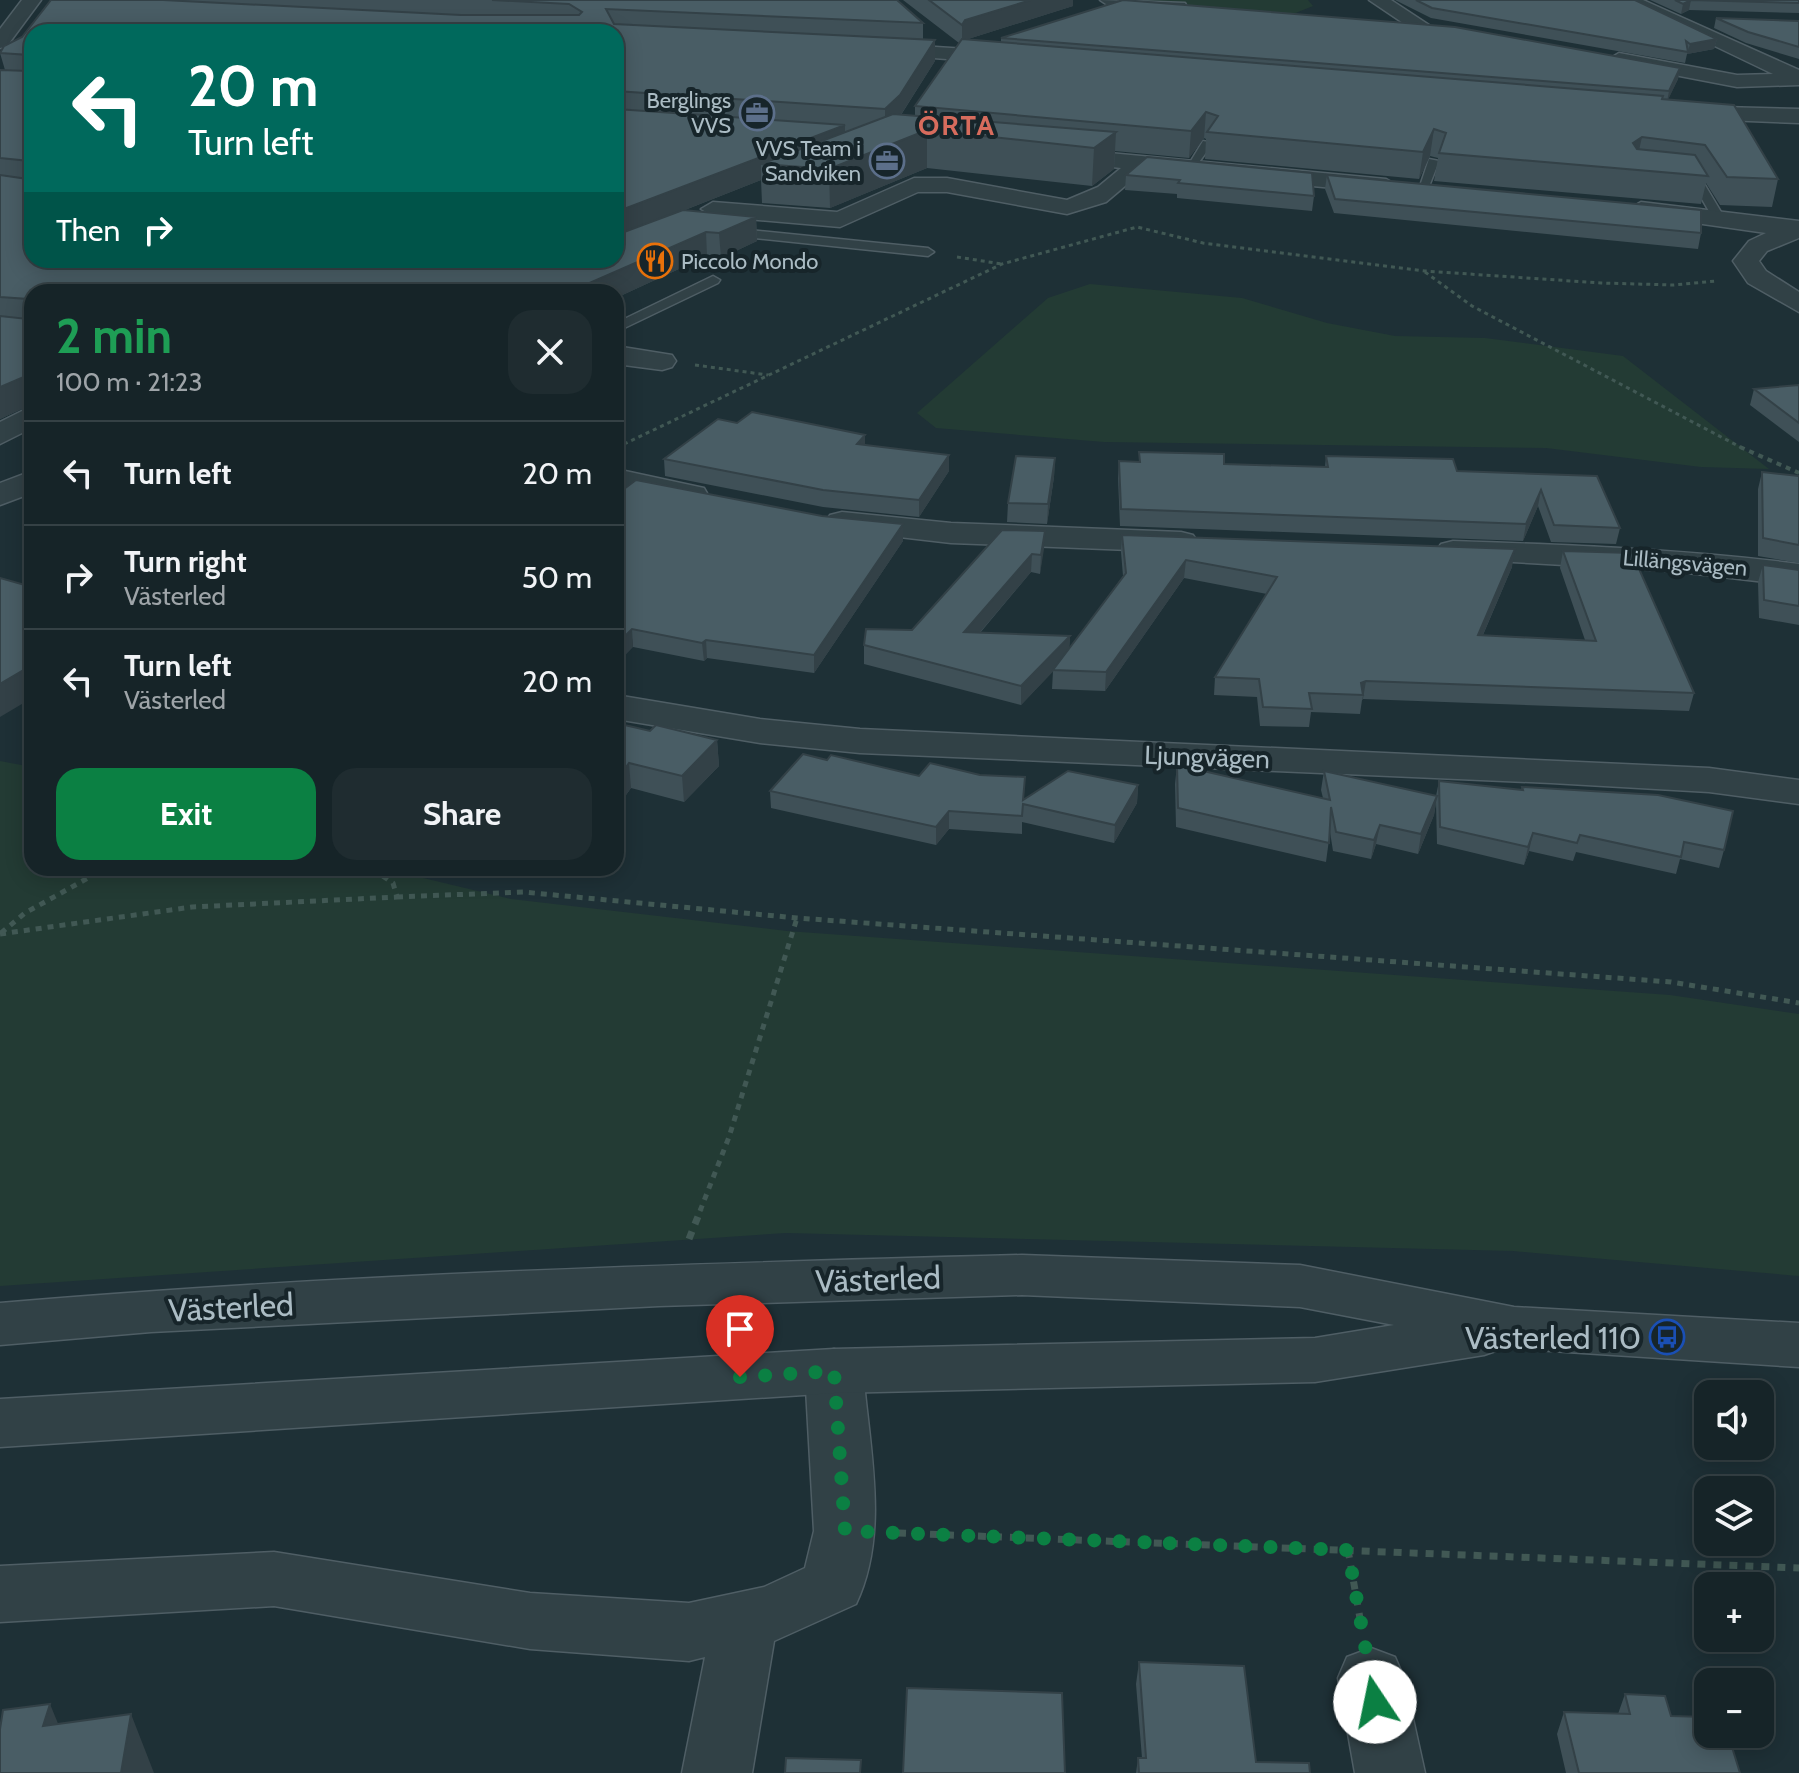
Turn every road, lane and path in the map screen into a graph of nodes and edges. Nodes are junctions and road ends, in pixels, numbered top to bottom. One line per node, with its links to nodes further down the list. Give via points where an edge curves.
1 (1378, 0): 11 (street)
2 (1628, 0): 8 (street)
3 (1114, 1): 6 (street); 7 (street)
4 (31, 2): 5 (street); 14 (street)
5 (57, 5)
6 (1192, 9)
7 (1089, 12)
8 (1670, 19): 9 (street); 21 (street)
9 (1727, 20)
10 (1374, 22): 11 (street)
11 (1419, 25): 13 (street)
12 (923, 28): 17 (street)
13 (1442, 28)
14 (2, 36)
15 (997, 40): 17 (street)
16 (856, 48): 17 (street)
17 (951, 53): 19 (street); 20 (street)
18 (1600, 55): 21 (street, via 1724,79)
19 (1031, 60)
20 (942, 76)
21 (1799, 78)
22 (1667, 112): 23 (street)
23 (1799, 116)
24 (1207, 143): 28 (lane)
25 (1030, 153): 27 (street)
26 (1433, 161): 30 (lane)
27 (1138, 163): 28 (street); 36 (street, via 1118,186 1067,207 947,185 914,185 840,220)
28 (1190, 167): 30 (street)
29 (1666, 174): 34 (lane, via 1695,177)
30 (1422, 189): 32 (street)
31 (758, 192): 36 (street)
32 (1453, 192)
33 (1624, 208): 34 (street)
34 (1718, 217): 37 (street)
35 (685, 220): 36 (street)
36 (715, 220): 38 (lane)
37 (1796, 230): 41 (street, via 1750,253 1746,261)
38 (928, 252): 39 (path)
39 (1002, 264): 40 (path, via 1137,227 1203,243); 47 (path)
40 (1425, 271): 41 (path, via 1674,285); 52 (path, via 1472,306 1714,436)
41 (1757, 277): 43 (street)
42 (713, 280): 44 (lane)
43 (1799, 304)
44 (624, 324)
45 (624, 356): 46 (street)
46 (662, 361): 47 (path)
47 (768, 375): 51 (path)
48 (24, 420): 49 (street)
49 (0, 436): 50 (street)
50 (24, 441)
51 (624, 444)
52 (1799, 473)
53 (624, 481): 54 (street)
54 (724, 502)
55 (809, 518): 56 (street, via 951,533)
56 (1210, 543)
57 (1416, 550): 58 (street, Lillängsvägen, via 1632,558)
58 (1799, 575)
59 (624, 708): 60 (street, Ljungvägen, via 860,741 1566,771)
60 (1799, 792)
61 (92, 876): 65 (path, via 25,913)
62 (383, 876): 63 (path, via 393,883)
63 (397, 897): 64 (path, via 523,892); 65 (path, via 192,907)
64 (797, 918): 66 (path, via 1671,982); 67 (path, via 729,1137)
65 (0, 934)
66 (1799, 1003)
67 (670, 1284): 68 (street, Västerled, via 167,1310); 69 (street, Västerled, via 1022,1275 1300,1286)
68 (0, 1324)
69 (1514, 1328): 70 (street, Västerled); 71 (street, Västerled, via 1315,1360)
70 (1799, 1345)
71 (834, 1371): 72 (street, Västerled); 73 (street)
72 (0, 1423)
73 (845, 1531): 74 (path); 77 (street, via 833,1585)
74 (1348, 1550): 75 (path); 78 (path)
75 (1799, 1568)
76 (0, 1594): 77 (street, via 274,1579 530,1621 689,1632)
77 (745, 1622): 79 (street)
78 (1371, 1678): 80 (street)
79 (717, 1773)
80 (1390, 1773)

